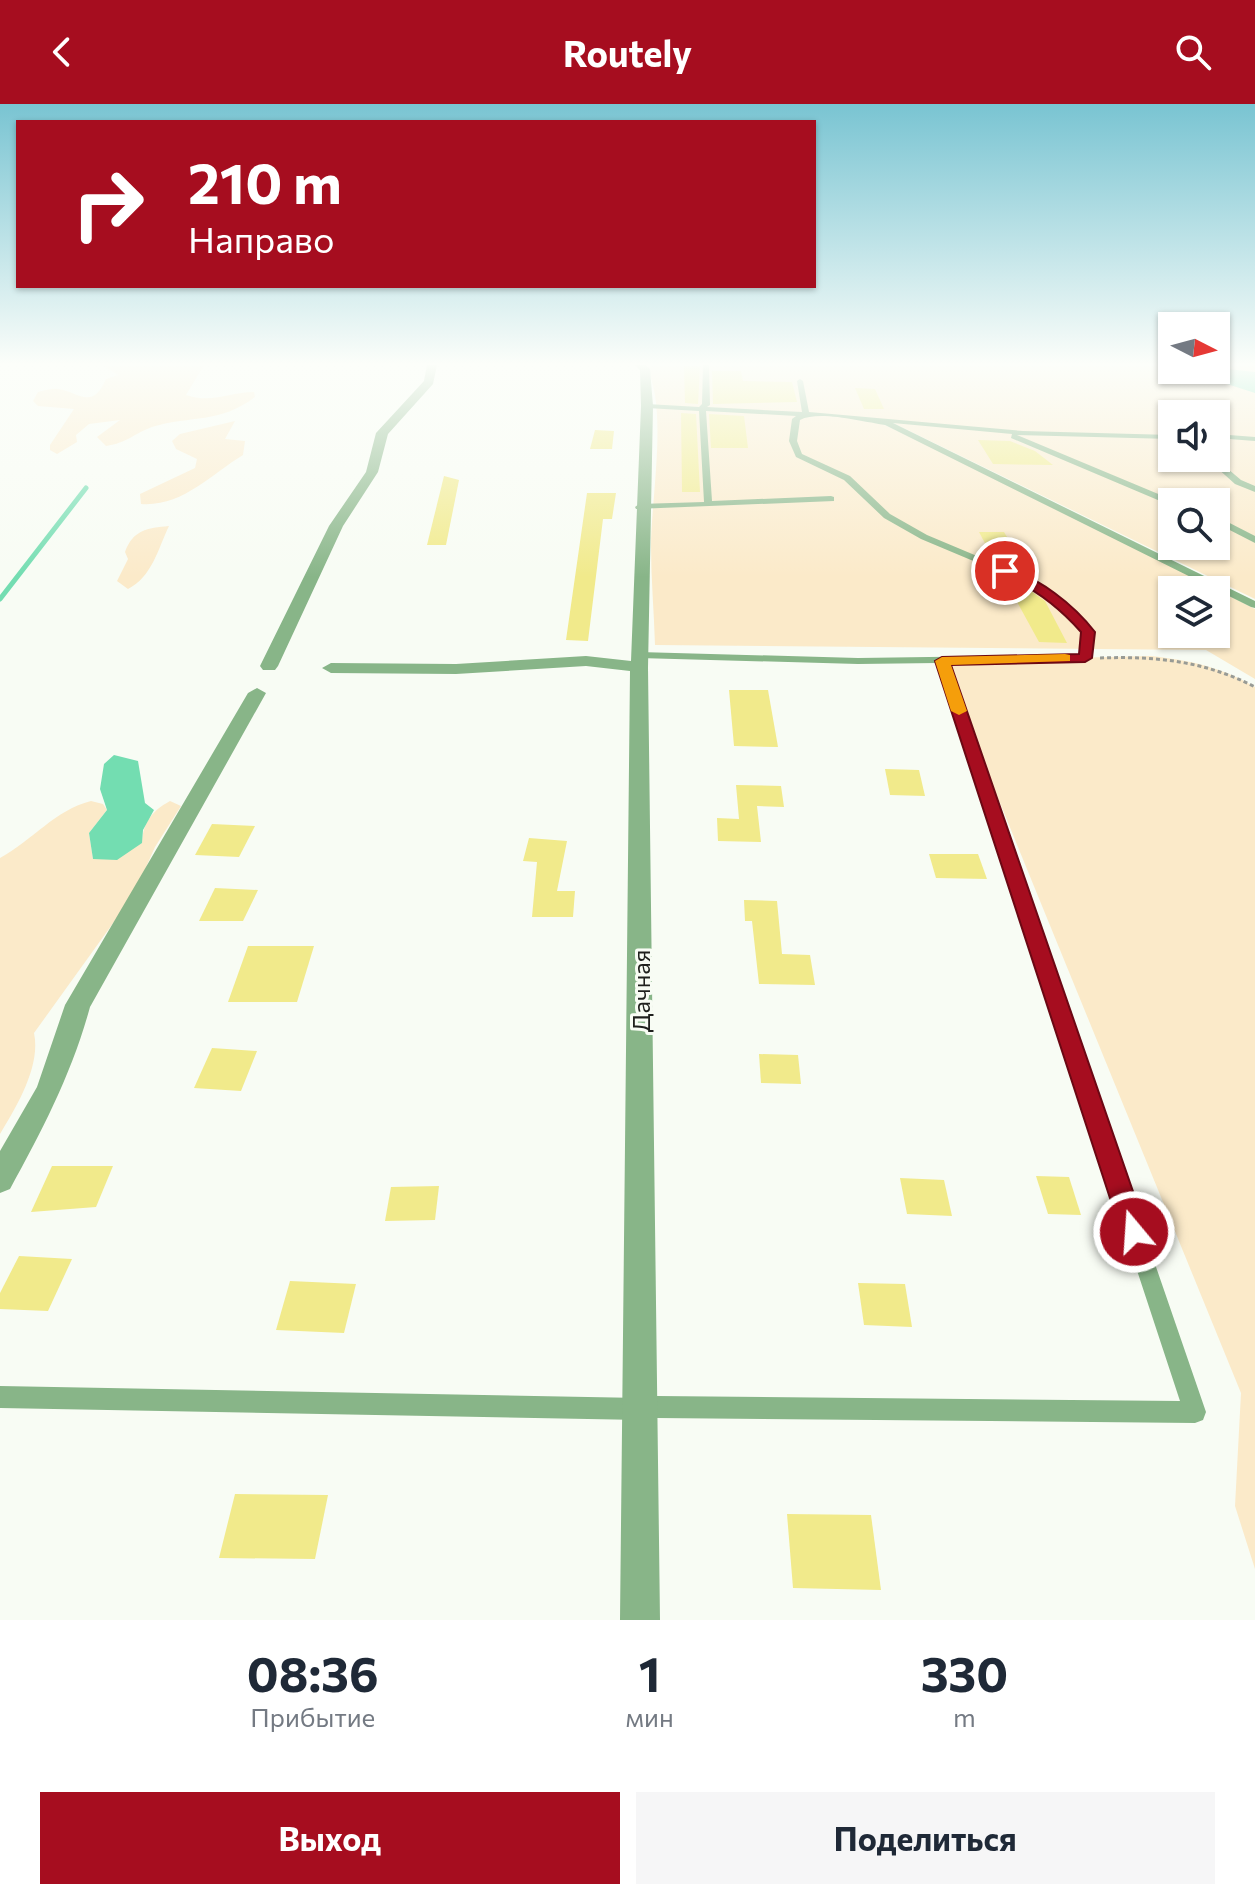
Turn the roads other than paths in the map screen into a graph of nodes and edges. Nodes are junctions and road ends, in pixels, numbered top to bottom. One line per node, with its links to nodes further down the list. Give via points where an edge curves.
1 (381, 436): 23 (street, via 372,472 336,526)
2 (645, 436): 17 (street)
3 (646, 436): 21 (street, Дачная)
4 (704, 436): 16 (lane)
5 (794, 436): 22 (lane, via 799,455 847,478 887,516 1029,581 1088,632 1085,658)
6 (908, 436): 20 (lane)
7 (1014, 436): 14 (lane)
8 (1116, 436): 9 (lane)
9 (1158, 437)
10 (1230, 437): 11 (lane)
11 (1255, 439)
12 (1226, 472): 13 (lane)
13 (1255, 489)
14 (1158, 497)
15 (831, 499): 16 (lane)
16 (708, 503): 17 (lane)
17 (639, 507): 21 (street, via 634,573)
18 (1230, 527): 19 (lane)
19 (1255, 540)
20 (1255, 605)
21 (639, 661): 22 (lane); 24 (street); 28 (street, Дачная)
22 (942, 661): 28 (lane, via 1195,1412)
23 (269, 666)
24 (331, 668)
25 (257, 693): 26 (street, via 78,1005 47,1095)
26 (0, 1179)
27 (0, 1397): 28 (lane)
28 (649, 1408): 29 (street, Дачная)
29 (640, 1620)

